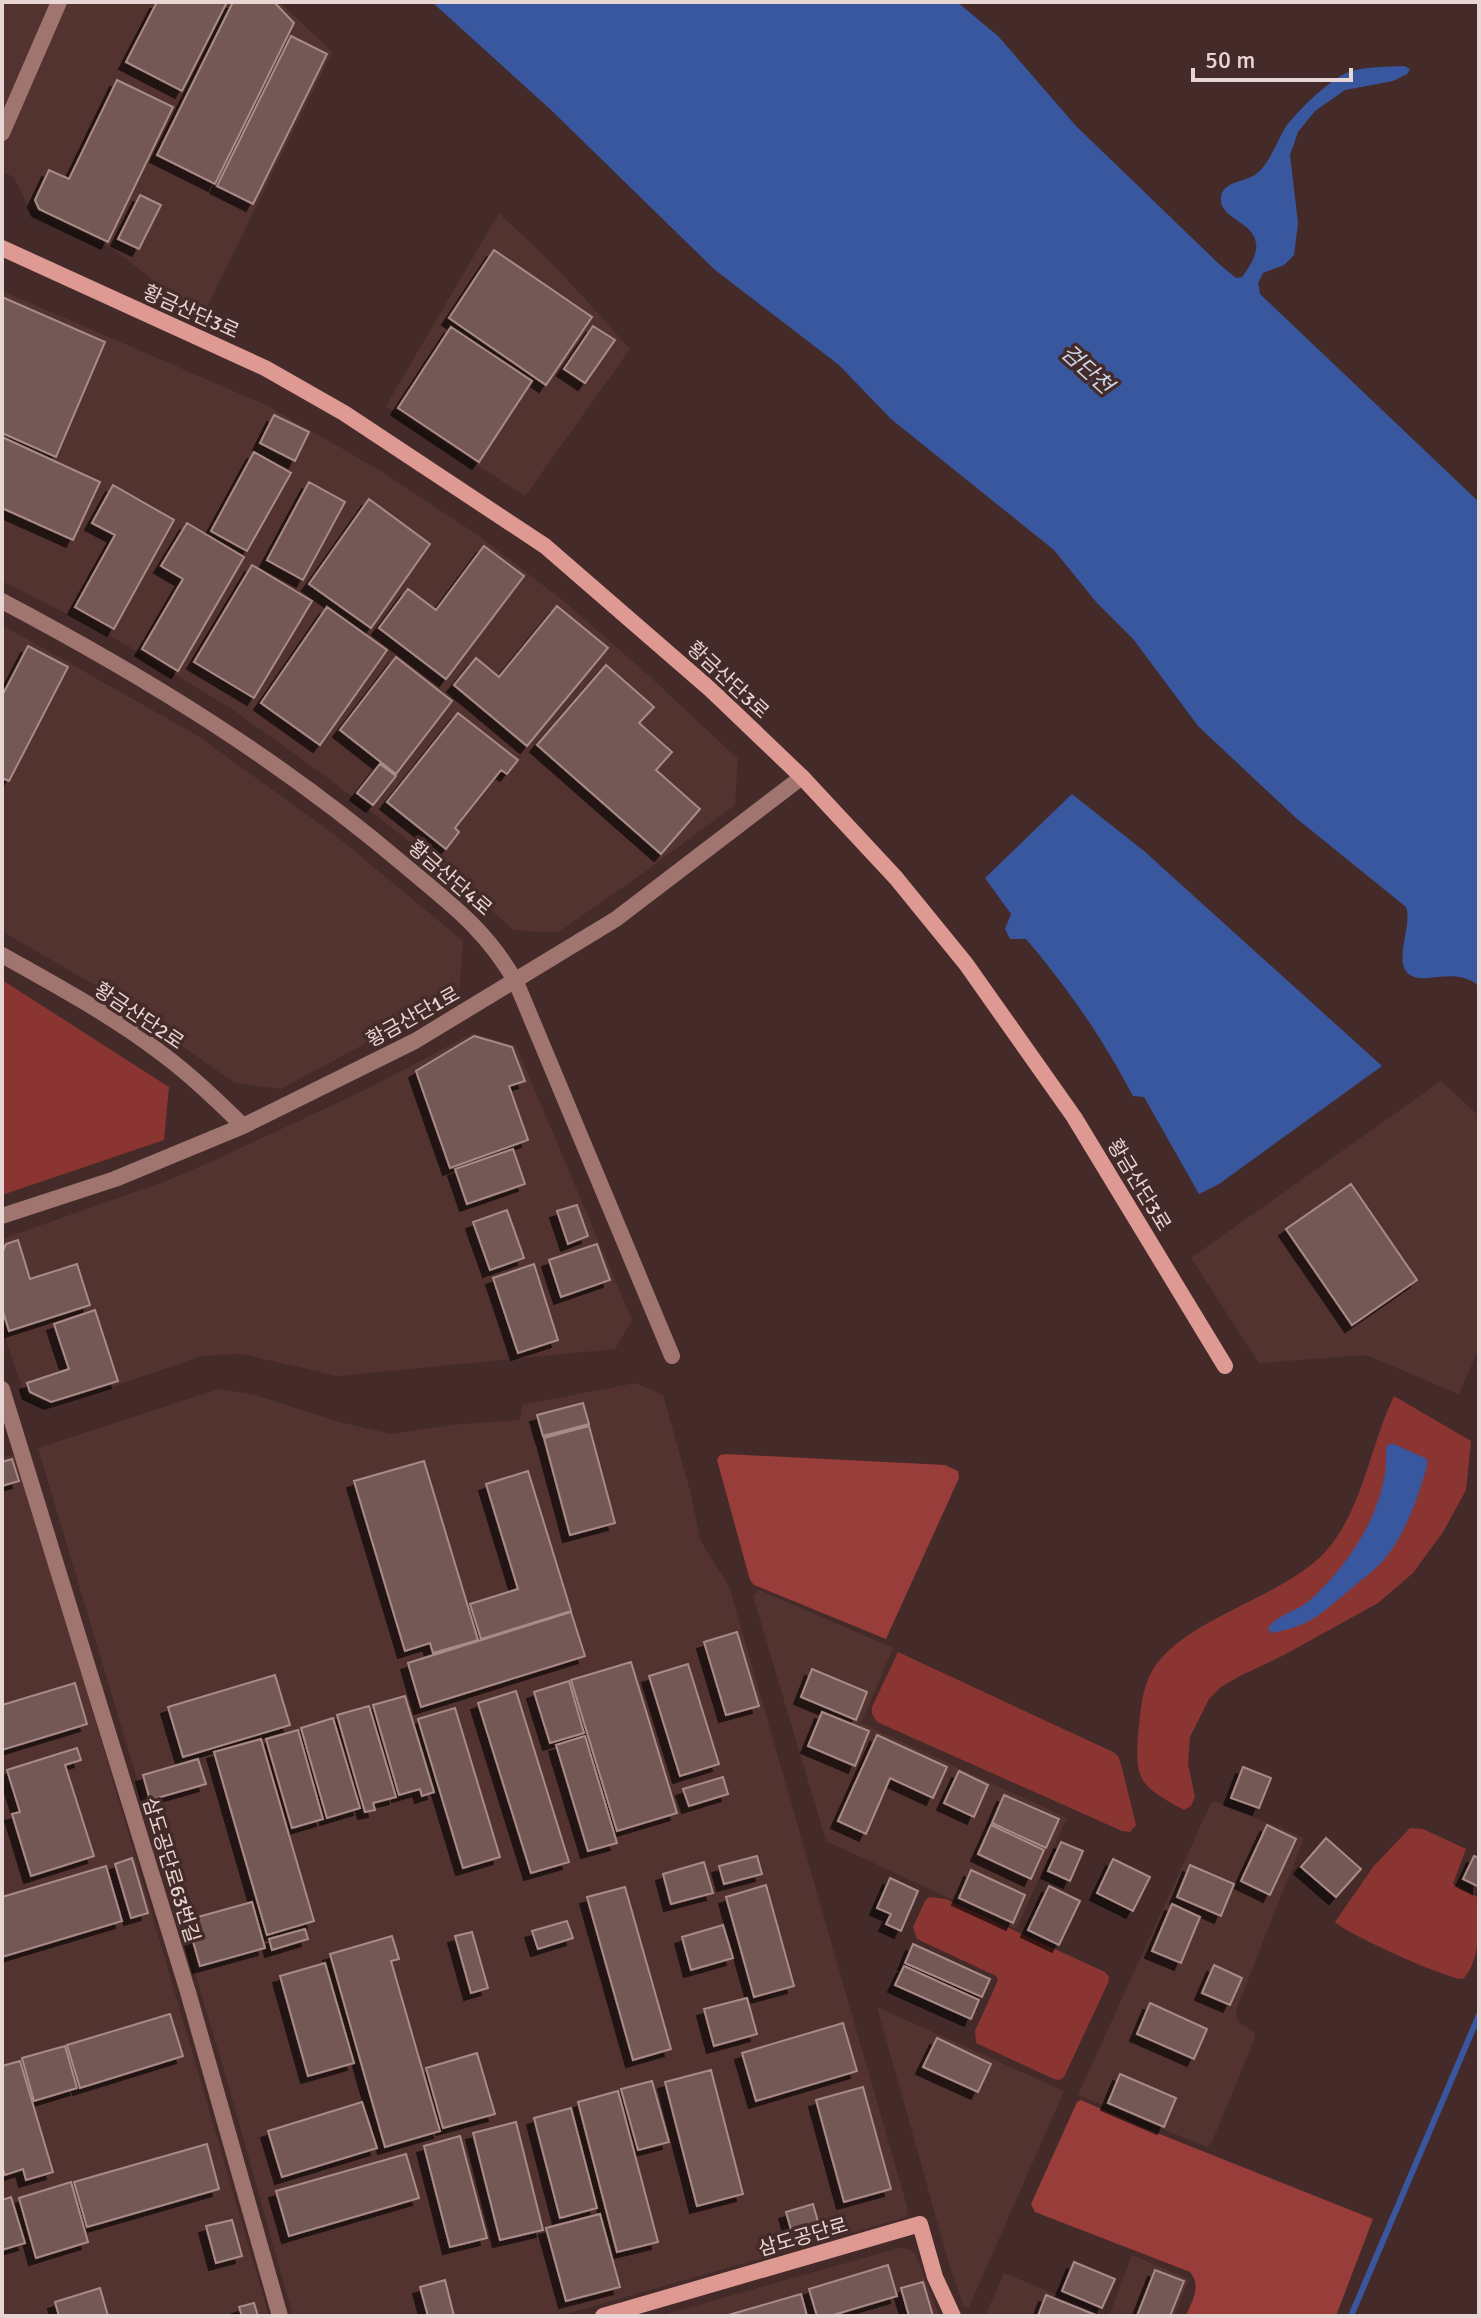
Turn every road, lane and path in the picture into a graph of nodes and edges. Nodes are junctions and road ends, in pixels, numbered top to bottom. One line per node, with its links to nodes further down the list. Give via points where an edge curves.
1 (59, 2): 2 (street)
2 (2, 133)
3 (2, 248): 5 (street, 황금산단3로, via 265,368 440,475 545,546)
4 (2, 601): 7 (street, 황금산단4로, via 133,673 291,775 471,922)
5 (802, 777): 7 (street, 황금산단1로, via 616,919); 11 (street, 황금산단3로, via 896,878 1023,1042)
6 (2, 955): 8 (street, 황금산단2로, via 162,1053)
7 (516, 982): 8 (street, 황금산단1로, via 415,1041); 10 (street, 황금산단4로)
8 (243, 1126): 9 (street, 황금산단1로, via 115,1179)
9 (2, 1216)
10 (672, 1356)
11 (1225, 1366)
12 (2, 1389): 13 (street, 삼도공단로63번길, via 188,1992)
13 (280, 2316)
14 (603, 2316): 15 (street, 삼도공단로, via 920,2224)
15 (953, 2316)

